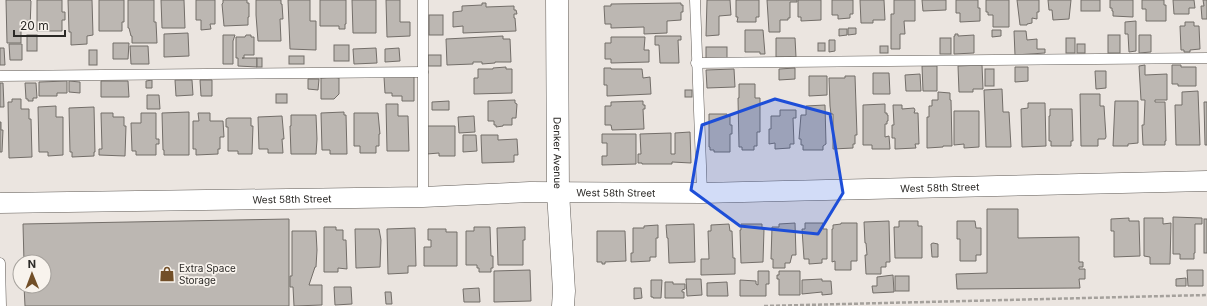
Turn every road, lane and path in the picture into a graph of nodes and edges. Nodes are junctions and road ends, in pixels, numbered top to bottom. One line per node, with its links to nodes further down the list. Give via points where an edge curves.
1 (423, 0): 6 (lane)
2 (557, 0): 9 (street, Denker Avenue)
3 (695, 0): 5 (lane)
4 (1207, 58): 5 (lane)
5 (696, 63): 10 (lane)
6 (423, 72): 7 (lane); 11 (lane)
7 (0, 76)
8 (1207, 181): 10 (street, West 58th Street)
9 (558, 192): 10 (street, West 58th Street); 11 (street, West 58th Street); 16 (street, Denker Avenue)
10 (702, 193)
11 (423, 197): 12 (street, West 58th Street)
12 (0, 203)
13 (0, 263): 15 (lane)
14 (1207, 295): 17 (path)
15 (1, 306)
16 (563, 306)
17 (764, 306)

